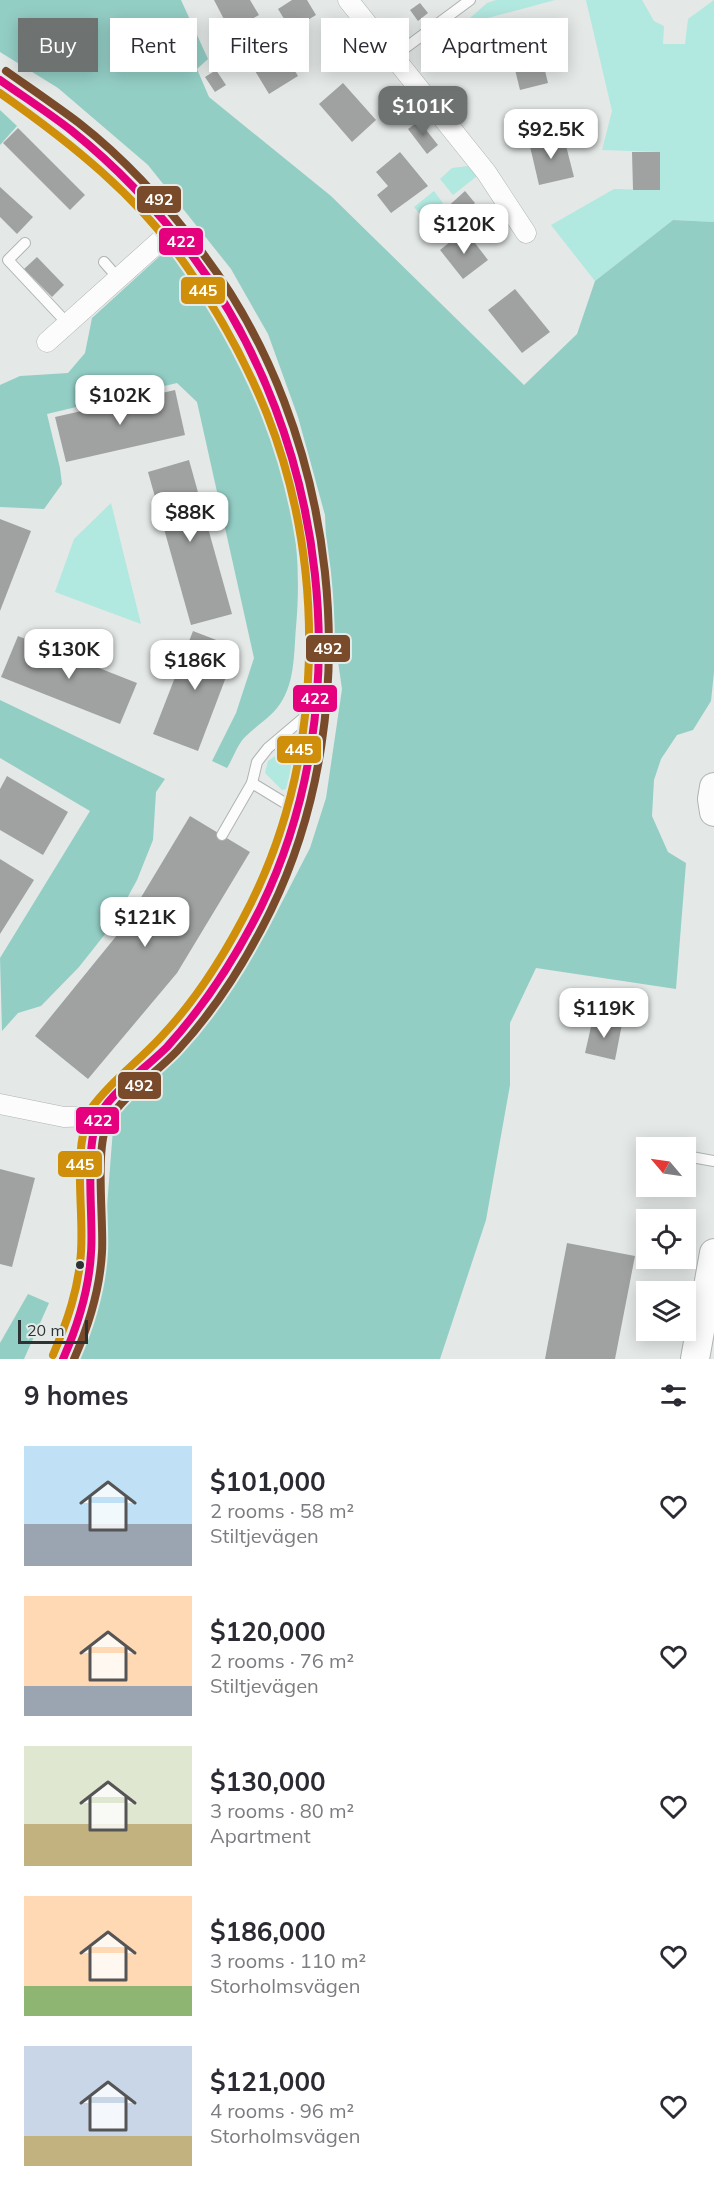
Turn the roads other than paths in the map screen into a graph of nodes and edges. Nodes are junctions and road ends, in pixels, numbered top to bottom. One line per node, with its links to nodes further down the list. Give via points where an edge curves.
1 (348, 0): 3 (street)
2 (470, 0): 4 (lane)
3 (362, 18)
4 (409, 45)
5 (405, 72): 8 (street, via 486,172)
6 (0, 80): 7 (street, via 54,116 109,161)
7 (171, 231): 11 (street); 14 (street, via 220,295 249,347 295,462 311,527 320,601)
8 (526, 233)
9 (25, 243): 12 (lane, via 8,260)
10 (104, 262): 11 (lane)
11 (118, 278): 12 (street)
12 (67, 323): 13 (street)
13 (46, 342)
14 (316, 706): 15 (lane, via 268,748 257,762); 17 (street)
15 (252, 783): 17 (lane); 19 (lane)
16 (714, 787): 18 (main road)
17 (298, 811): 21 (street, via 267,893 227,967 196,1014)
18 (714, 812)
19 (222, 835)
20 (0, 1104): 21 (street, via 64,1117)
21 (98, 1116): 25 (street, via 89,1276 80,1315)
22 (696, 1158): 23 (lane)
23 (714, 1161)
24 (714, 1253): 26 (main road)
25 (63, 1359)
26 (695, 1359)

